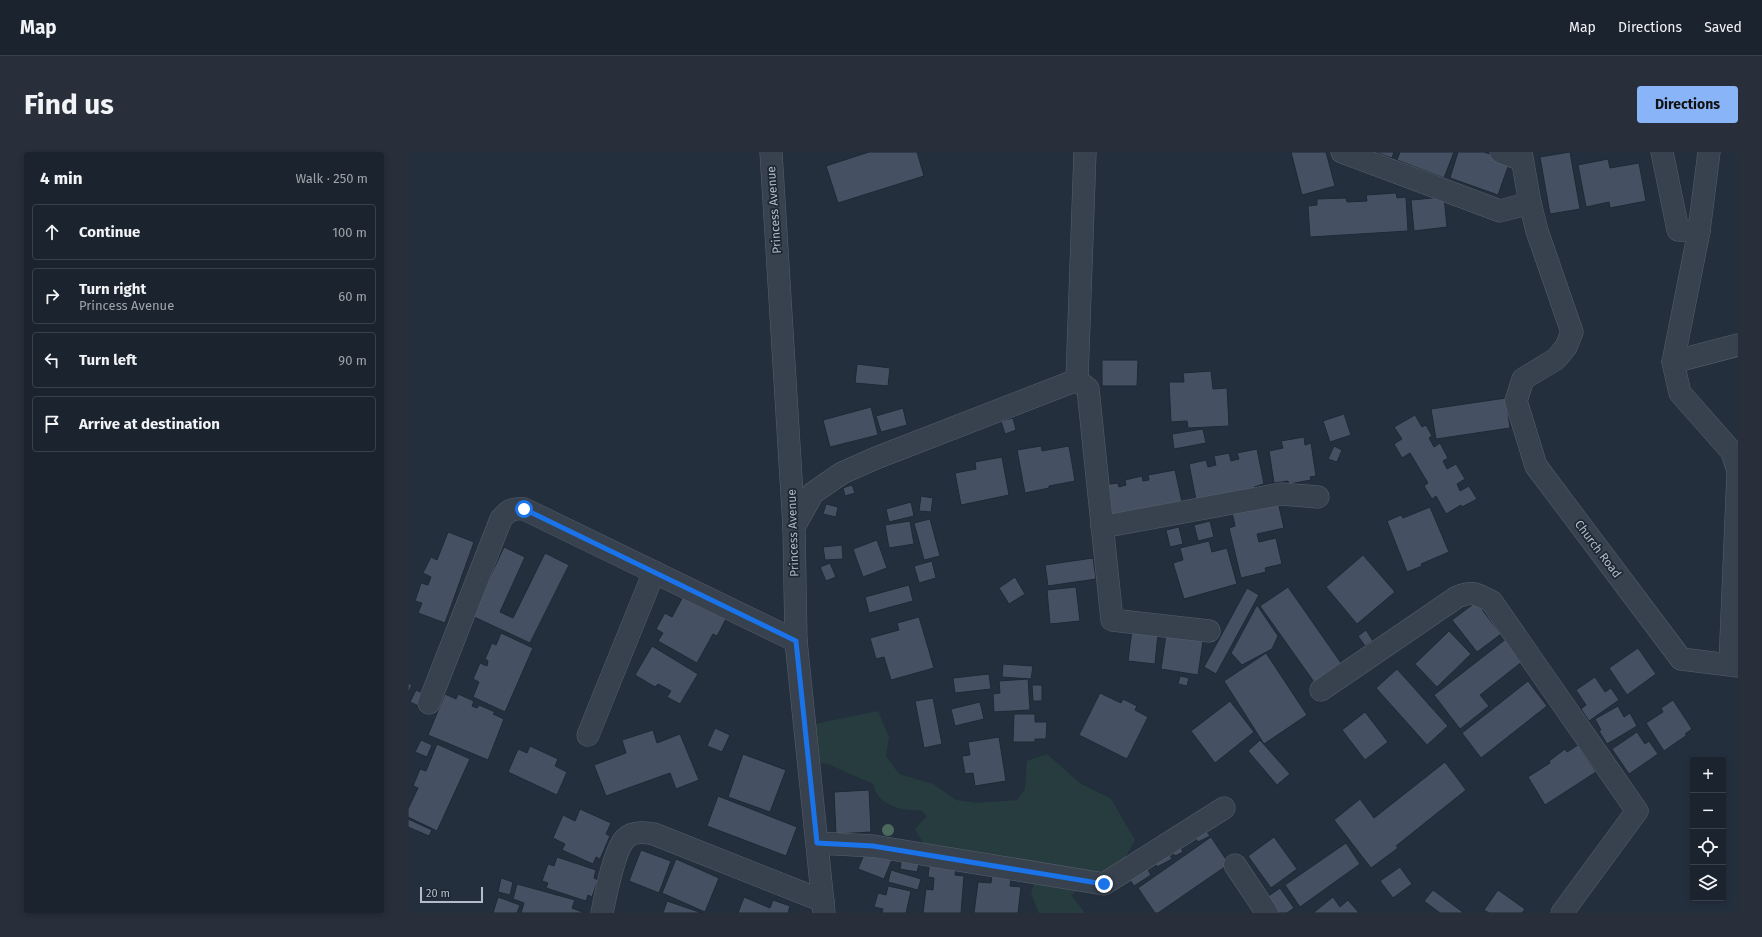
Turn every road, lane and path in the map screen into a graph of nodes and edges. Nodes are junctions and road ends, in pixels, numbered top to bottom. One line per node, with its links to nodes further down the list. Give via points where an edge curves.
1 (771, 152): 14 (street, Princess Avenue)
2 (1085, 152): 12 (street)
3 (1342, 152): 8 (street, via 1500,212)
4 (1501, 152): 7 (street)
5 (1662, 152): 9 (street, via 1678,230)
6 (1709, 152): 9 (street)
7 (1522, 156): 8 (street)
8 (1530, 202): 19 (street, Church Road, via 1537,231 1572,332 1566,347 1556,359 1523,379 1516,401 1536,466 1681,659)
9 (1699, 231): 11 (street)
10 (1738, 345): 11 (street)
11 (1673, 362): 19 (street, via 1680,393 1732,452 1738,471)
12 (1077, 380): 14 (street, via 842,473 813,493); 15 (street, via 1088,389)
13 (1318, 498): 15 (street, via 1281,494)
14 (794, 527): 18 (street, Princess Avenue)
15 (1102, 527): 17 (street, via 1112,620)
16 (654, 572): 18 (street); 21 (street, via 524,509 508,510 501,519); 22 (street)
17 (1209, 632)
18 (796, 641): 24 (street, Princess Avenue)
19 (1734, 665)
20 (1321, 690): 29 (street, via 1457,597 1475,592 1492,602 1637,811)
21 (429, 703)
22 (588, 735)
23 (1224, 808): 24 (street, via 1104,884 873,846)
24 (817, 843): 26 (street, Princess Avenue)
25 (1235, 865): 28 (street)
26 (823, 907): 27 (street, via 654,834 643,832 624,839 610,878)
27 (602, 913)
28 (1267, 913)
29 (1562, 913)

